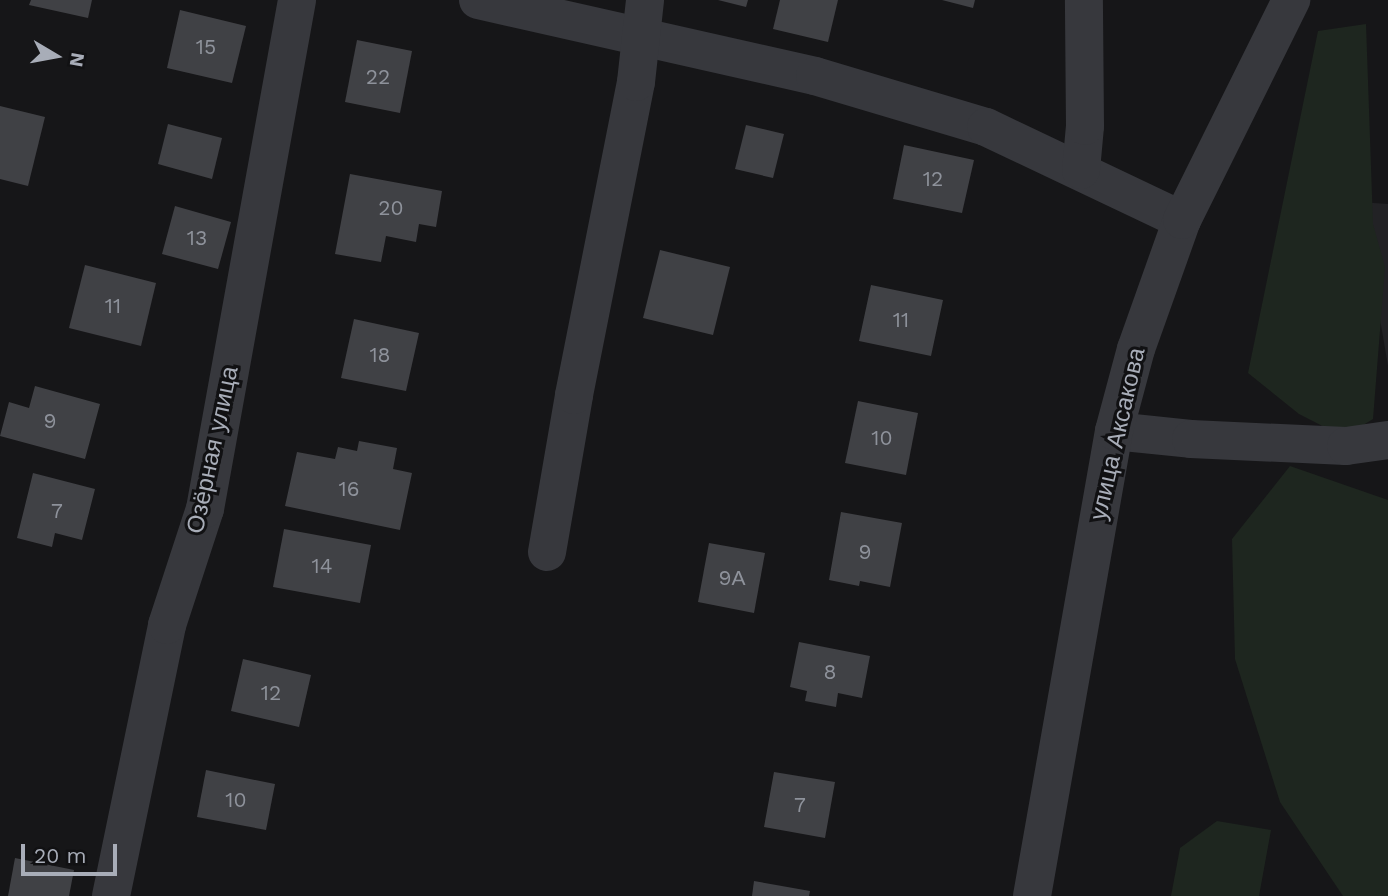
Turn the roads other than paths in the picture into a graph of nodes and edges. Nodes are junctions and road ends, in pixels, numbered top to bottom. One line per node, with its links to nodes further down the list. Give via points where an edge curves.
1 (297, 0): 12 (street, Озёрная улица, via 205,509 167,625)
2 (478, 0): 6 (street)
3 (645, 0): 6 (street)
4 (1084, 0): 7 (street)
5 (1291, 0): 8 (street, улица Аксакова)
6 (641, 38): 7 (street, via 815,76 986,127); 11 (street)
7 (1081, 170): 8 (street)
8 (1182, 220): 9 (street, улица Аксакова, via 1136,349)
9 (1114, 431): 10 (street, via 1346,446); 13 (street, улица Аксакова)
10 (1388, 440)
11 (547, 552)
12 (111, 896)
13 (1032, 896)

